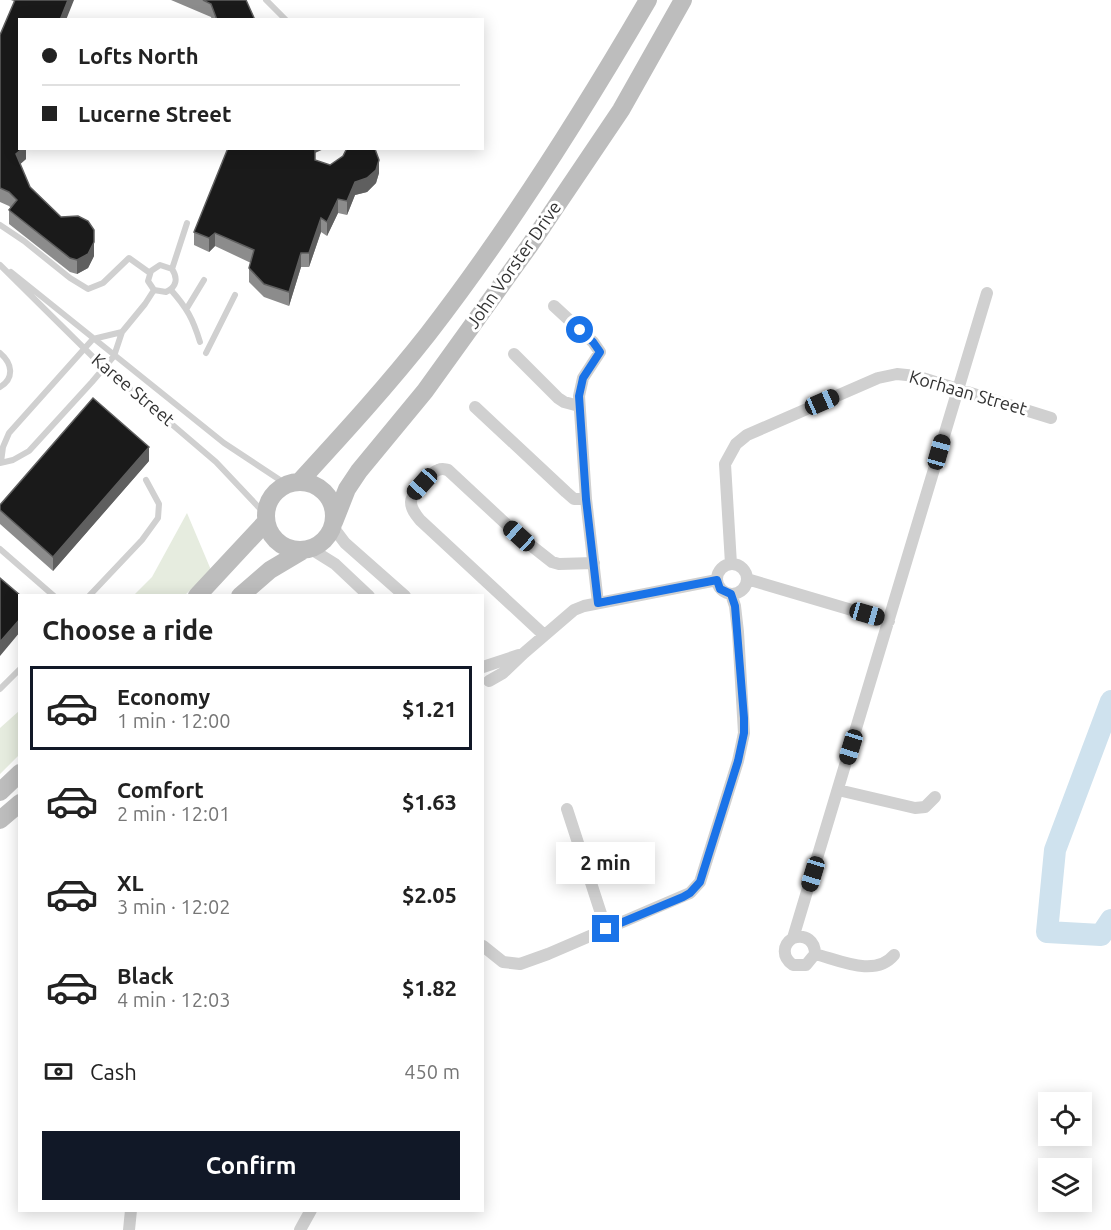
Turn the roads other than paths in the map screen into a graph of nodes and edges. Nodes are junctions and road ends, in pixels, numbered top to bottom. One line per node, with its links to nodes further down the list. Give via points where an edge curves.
1 (266, 0): 4 (lane)
2 (648, 0): 33 (street, John Vorster Drive, via 562,144 422,342 366,410)
3 (683, 0): 36 (street, John Vorster Drive, via 608,129 425,391 359,471)
4 (284, 18)
5 (187, 222): 8 (lane)
6 (0, 225): 9 (lane, via 88,289 103,284 129,258)
7 (0, 265): 18 (lane, Karee Street); 20 (lane, Karee Street)
8 (172, 269): 9 (lane, via 160,265); 12 (lane, via 176,280)
9 (150, 273): 11 (lane, via 148,281)
10 (204, 280): 16 (lane)
11 (154, 290): 12 (lane); 17 (lane)
12 (171, 290): 16 (lane)
13 (987, 293): 27 (street)
14 (235, 295): 21 (lane)
15 (554, 306): 28 (street, via 600,352 583,378)
16 (187, 308): 19 (lane)
17 (122, 332): 18 (lane); 24 (lane)
18 (93, 339): 20 (lane); 24 (lane, Karee Street)
19 (200, 342)
20 (84, 349): 25 (lane, Karee Street); 31 (lane, via 9,433)
21 (206, 352)
22 (0, 353): 26 (lane, via 11,371 8,381)
23 (514, 354): 28 (street, via 558,398)
24 (114, 356): 25 (lane); 33 (lane, Karee Street, via 224,443)
25 (105, 367): 31 (lane, via 37,444 21,456); 35 (lane, Karee Street, via 216,462)
26 (0, 387)
27 (957, 389): 30 (street, Korhaan Street); 40 (street, Korhaan Street, via 905,374 878,378 742,438 725,464); 51 (street)
28 (579, 406): 34 (street)
29 (475, 407): 34 (street, via 574,499)
30 (1051, 418)
31 (0, 463)
32 (146, 480): 44 (lane, via 159,504 158,518)
33 (293, 482): 35 (street, via 275,491 268,501); 36 (street, via 312,483 322,490 334,510)
34 (586, 499): 39 (street)
35 (265, 518): 38 (street, via 270,534 279,544); 45 (street)
36 (333, 524): 38 (street, via 328,537); 48 (street, via 345,543)
37 (0, 549): 43 (lane)
38 (306, 550): 46 (street, via 270,570); 47 (street, via 335,564)
39 (594, 563): 50 (street); 52 (street, via 552,562 448,470 435,471 413,494 411,506 420,520)
40 (731, 564): 41 (street, via 742,568); 42 (street, via 721,569)
41 (747, 579): 49 (street, via 742,590); 51 (street)
42 (717, 580): 49 (street, via 720,589); 50 (street)
43 (52, 594)
44 (91, 594)
45 (198, 594)
46 (242, 594)
47 (367, 594)
48 (403, 594)
49 (731, 594): 66 (street, via 738,632 744,733 703,875 690,893)
50 (598, 603): 52 (street, via 574,610)
51 (890, 621): 60 (street)
52 (544, 635): 53 (street)
53 (524, 653): 54 (street); 57 (street)
54 (484, 667)
55 (484, 668): 57 (street, via 488,673)
56 (18, 671): 58 (lane)
57 (486, 686)
58 (0, 689)
59 (18, 775): 61 (street)
60 (838, 790): 62 (street, via 915,808 925,807); 67 (street)
61 (0, 792)
62 (935, 797)
63 (18, 805): 65 (street)
64 (567, 809): 66 (street)
65 (0, 820)
66 (606, 929): 68 (street, via 520,964 503,962)
67 (794, 938): 69 (street, via 803,936 811,941); 69 (street, via 785,949 786,958 793,965 807,965)
68 (484, 947)
69 (815, 954): 70 (street, via 874,967)
70 (894, 955)
71 (131, 1212): 73 (street)
72 (310, 1212): 74 (street)
73 (129, 1230)
74 (300, 1230)

